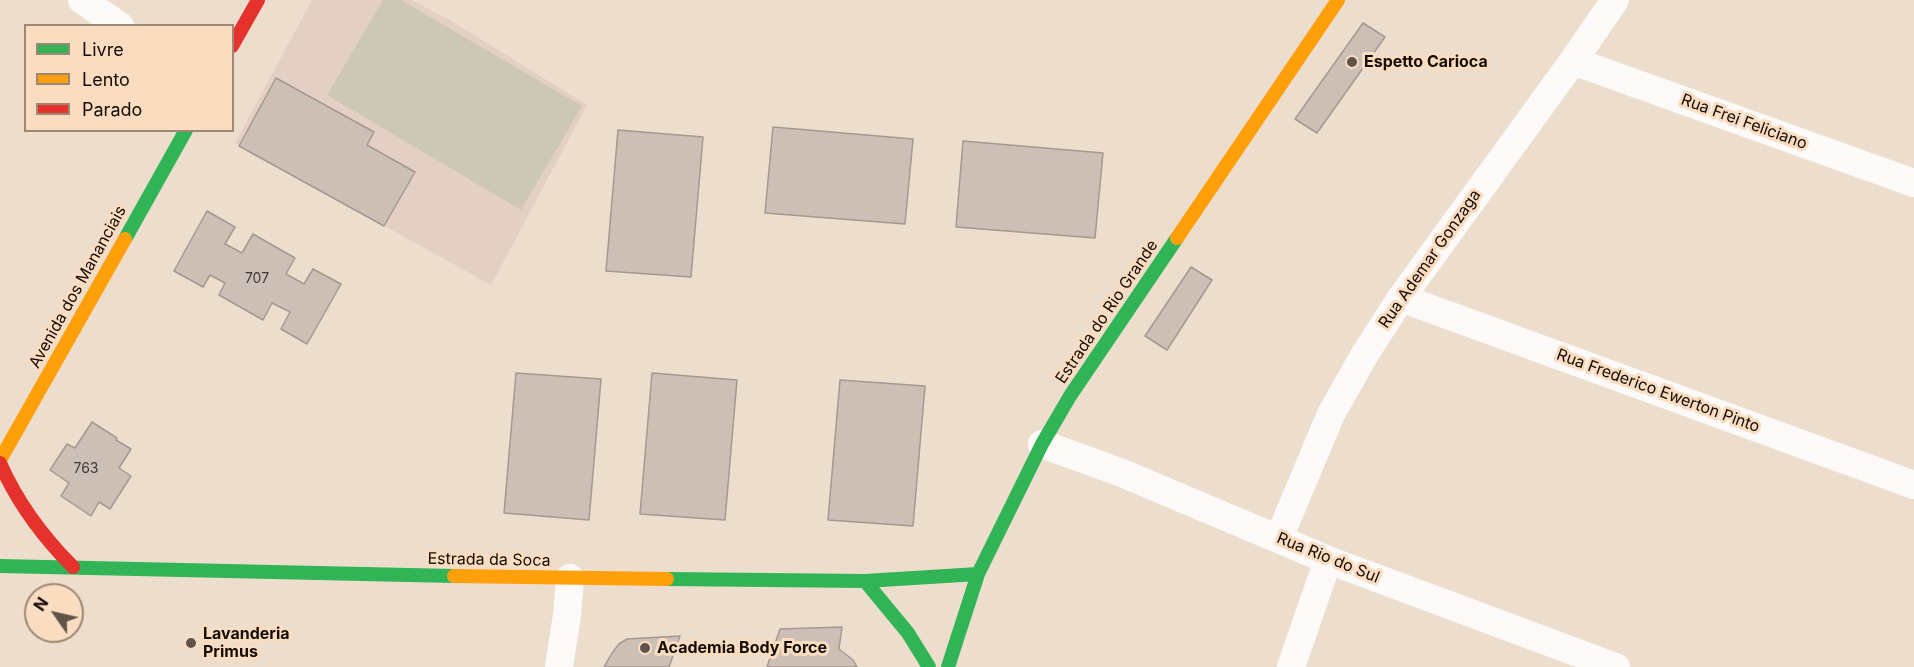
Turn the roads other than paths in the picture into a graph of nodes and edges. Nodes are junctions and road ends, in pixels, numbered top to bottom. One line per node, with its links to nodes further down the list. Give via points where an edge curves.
1 (82, 0): 5 (street)
2 (258, 0): 6 (street)
3 (1338, 0): 11 (street, Estrada do Rio Grande, via 1070,396)
4 (1615, 0): 7 (street, Rua Ademar Gonzaga)
5 (117, 24)
6 (234, 42)
7 (1573, 61): 9 (street, Rua Frei Feliciano); 10 (street, Rua Ademar Gonzaga)
8 (185, 132): 12 (street, Avenida dos Mananciais)
9 (1914, 183)
10 (1401, 298): 13 (street, Rua Frederico Ewerton Pinto); 14 (street, Rua Ademar Gonzaga, via 1331,414)
11 (1042, 444): 14 (street, Rua Rio do Sul); 18 (street, Estrada do Rio Grande)
12 (0, 461): 17 (street, via 9,485 32,523)
13 (1914, 485)
14 (1279, 538): 15 (street, Rua Rio do Sul)
15 (1328, 560): 21 (street, Rua Rio do Sul); 25 (street)
16 (0, 566): 17 (street, Estrada da Soca)
17 (73, 567): 19 (street, Estrada da Soca)
18 (978, 574): 20 (street, Estrada da Soca); 24 (street, Estrada do Rio Grande)
19 (570, 578): 20 (street, Estrada da Soca); 22 (street)
20 (865, 581): 23 (street, via 917,644)
21 (1603, 665)
22 (559, 667)
23 (929, 667)
24 (948, 667)
25 (1291, 667)

